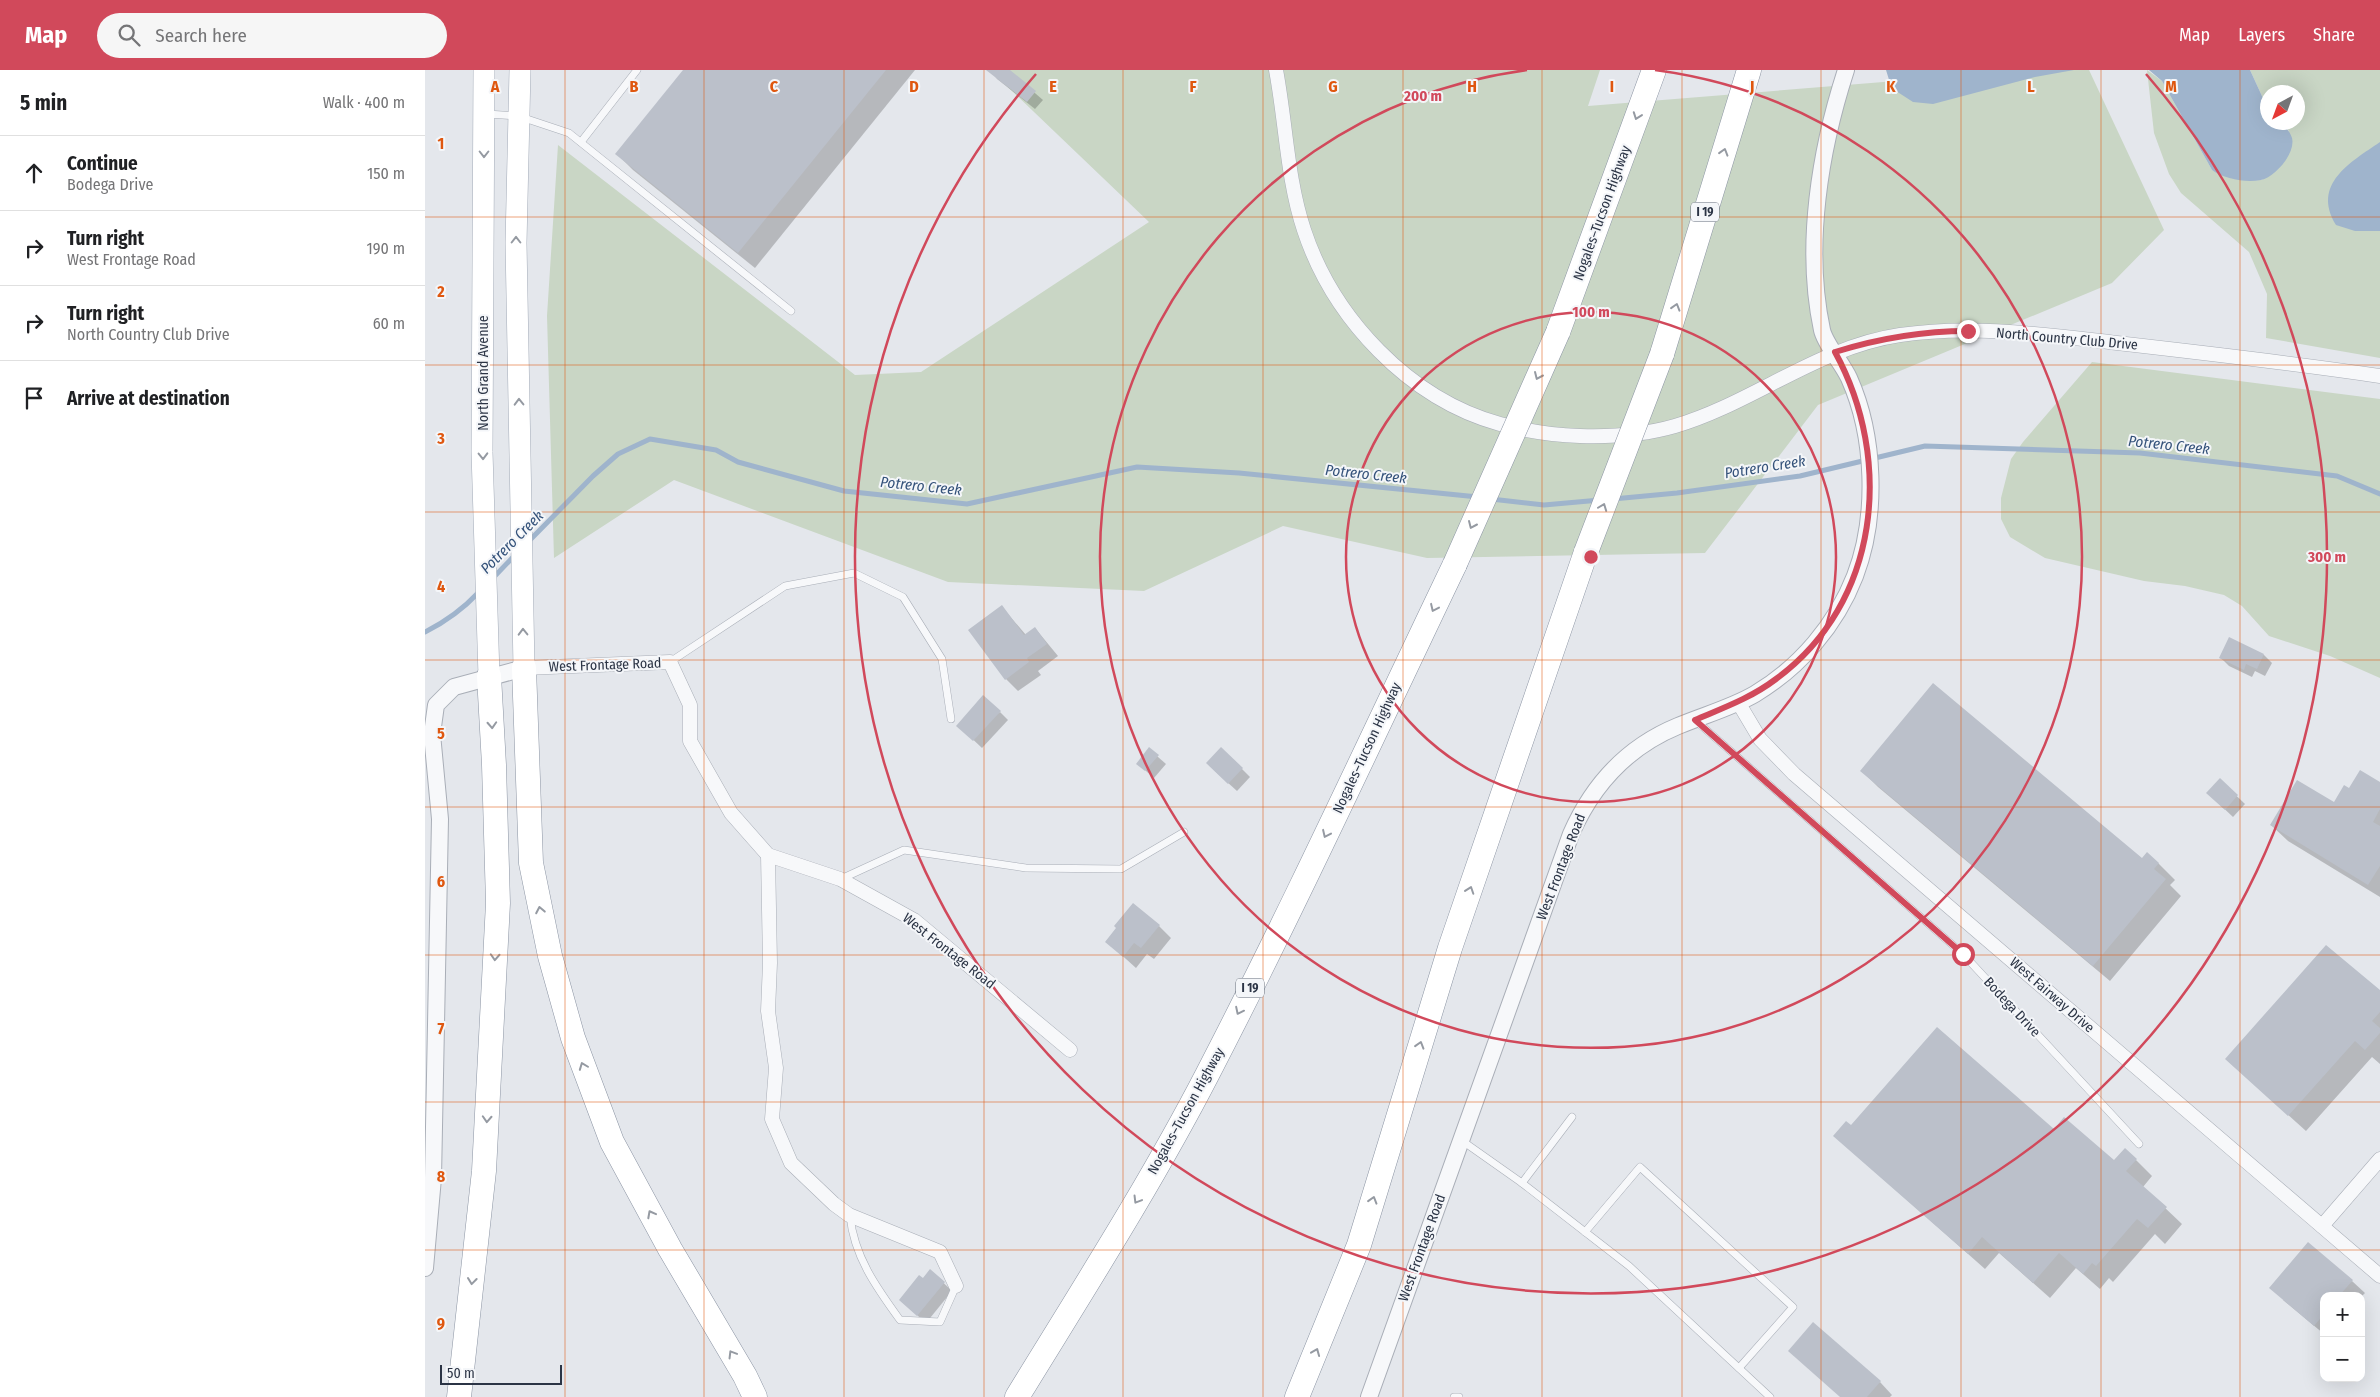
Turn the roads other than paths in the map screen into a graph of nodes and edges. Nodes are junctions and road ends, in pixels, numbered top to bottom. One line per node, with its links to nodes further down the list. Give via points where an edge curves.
1 (484, 70): 8 (main road, North Grand Avenue)
2 (520, 70): 9 (main road)
3 (637, 70): 10 (lane)
4 (1276, 70): 12 (street, North Country Club Drive, via 1295,198 1304,232 1335,295 1378,350 1433,393 1464,410 1497,423 1562,435 1621,436 1673,427 1698,418)
5 (1654, 70): 38 (highway, Nogales–Tucson Highway / I 19, one-way to 38, bridge, via 1558,332 1455,564 1315,857 1206,1076 1142,1191)
6 (1749, 70): 39 (highway, I 19, one-way to 6, bridge, via 1359,1245 1450,948 1586,552 1662,354)
7 (1846, 70): 12 (street, West Frontage Road, via 1832,114 1823,159 1816,223 1815,277 1822,332)
8 (484, 114): 9 (lane); 16 (main road, North Grand Avenue, one-way to 16, via 483,452)
9 (519, 116): 10 (lane, via 569,133); 15 (main road, one-way to 9, via 515,242)
10 (581, 142): 11 (lane)
11 (791, 311)
12 (1835, 352): 13 (street, North Country Club Drive, via 1898,335 1933,331 2041,334 2266,359); 17 (street, West Frontage Road, via 1849,378 1866,441 1871,493 1863,551 1844,600 1831,622 1796,663)
13 (2380, 376)
14 (670, 662): 15 (street, West Frontage Road); 18 (lane, via 785,586 854,573 903,597 942,659); 21 (street, West Frontage Road, via 690,705 690,741 731,813)
15 (524, 668): 16 (street); 37 (highway, one-way to 15, via 612,1142 573,1038 550,956 531,863)
16 (489, 676): 32 (street, via 454,687 436,705 433,724 440,818 433,1178); 36 (highway, one-way to 36, via 498,903 485,1171)
17 (1738, 702): 19 (street, West Frontage Road); 30 (street, West Fairway Drive, via 1760,739 1794,774)
18 (951, 719)
19 (1695, 720): 25 (street, West Frontage Road, via 1658,735 1621,761 1591,794 1580,814); 26 (lane, Bodega Drive, via 1963,954)
20 (1184, 832): 22 (lane, via 1121,869 1026,868 904,850)
21 (768, 855): 22 (street, West Frontage Road); 29 (street, via 768,1012 776,1068 772,1119 791,1163)
22 (840, 879): 23 (street, West Frontage Road, via 914,920)
23 (1070, 1050)
24 (1572, 1117): 28 (lane)
25 (1461, 1140): 28 (lane); 40 (street, West Frontage Road)
26 (2139, 1144)
27 (2380, 1159): 30 (street)
28 (1522, 1184): 31 (lane)
29 (849, 1215): 34 (street, via 940,1252); 34 (lane, via 852,1236 865,1267 900,1320 940,1322)
30 (2322, 1226): 33 (street, West Fairway Drive)
31 (1585, 1232): 35 (lane, via 1629,1266); 35 (lane, via 1640,1167 1793,1307)
32 (425, 1268)
33 (2380, 1276)
34 (956, 1286)
35 (1739, 1368): 43 (lane)
36 (459, 1397)
37 (755, 1397)
38 (1017, 1397)
39 (1297, 1397)
40 (1369, 1397)
41 (1454, 1397): 42 (lane)
42 (1459, 1397)
43 (1770, 1397)

